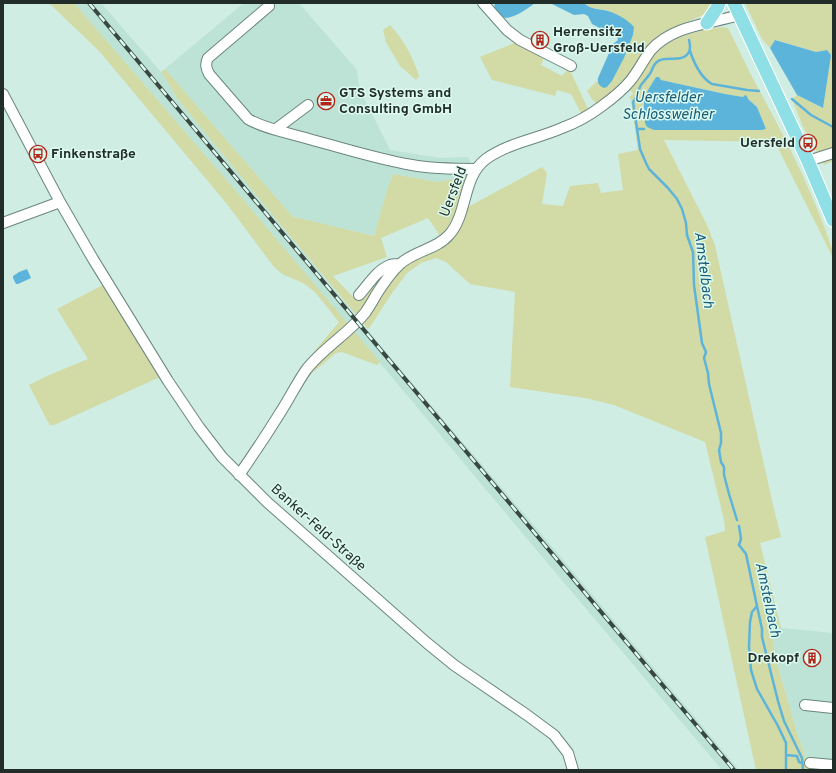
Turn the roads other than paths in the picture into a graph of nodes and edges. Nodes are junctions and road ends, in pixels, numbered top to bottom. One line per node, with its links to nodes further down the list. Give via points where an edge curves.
1 (483, 3): 6 (street, via 507,30 520,40)
2 (718, 3): 5 (main road)
3 (270, 6): 9 (street, via 208,58 206,67 209,74 248,119)
4 (737, 9): 5 (street, Uersfeld, via 725,20); 11 (main road)
5 (706, 23): 12 (street, Uersfeld, via 667,37 656,45 625,88 593,112 562,129 500,151)
6 (571, 66)
7 (3, 94): 13 (street, Banker-Feld-Straße)
8 (308, 105): 9 (street)
9 (276, 130): 12 (street, via 413,166)
10 (833, 153): 11 (street)
11 (808, 161): 14 (main road)
12 (476, 169): 16 (street, Uersfeld, via 459,220 448,237)
13 (60, 202): 15 (street); 18 (street, Banker-Feld-Straße, via 168,381 222,457)
14 (833, 220)
15 (3, 223)
16 (400, 264): 17 (street, via 391,264 384,268); 18 (street, Uersfeld, via 355,324 307,370)
17 (359, 295)
18 (239, 475): 23 (street, Banker-Feld-Straße, via 427,643 554,735 568,753)
19 (805, 706): 20 (street)
20 (833, 708)
21 (810, 763): 22 (street)
22 (833, 765)
23 (574, 770)

